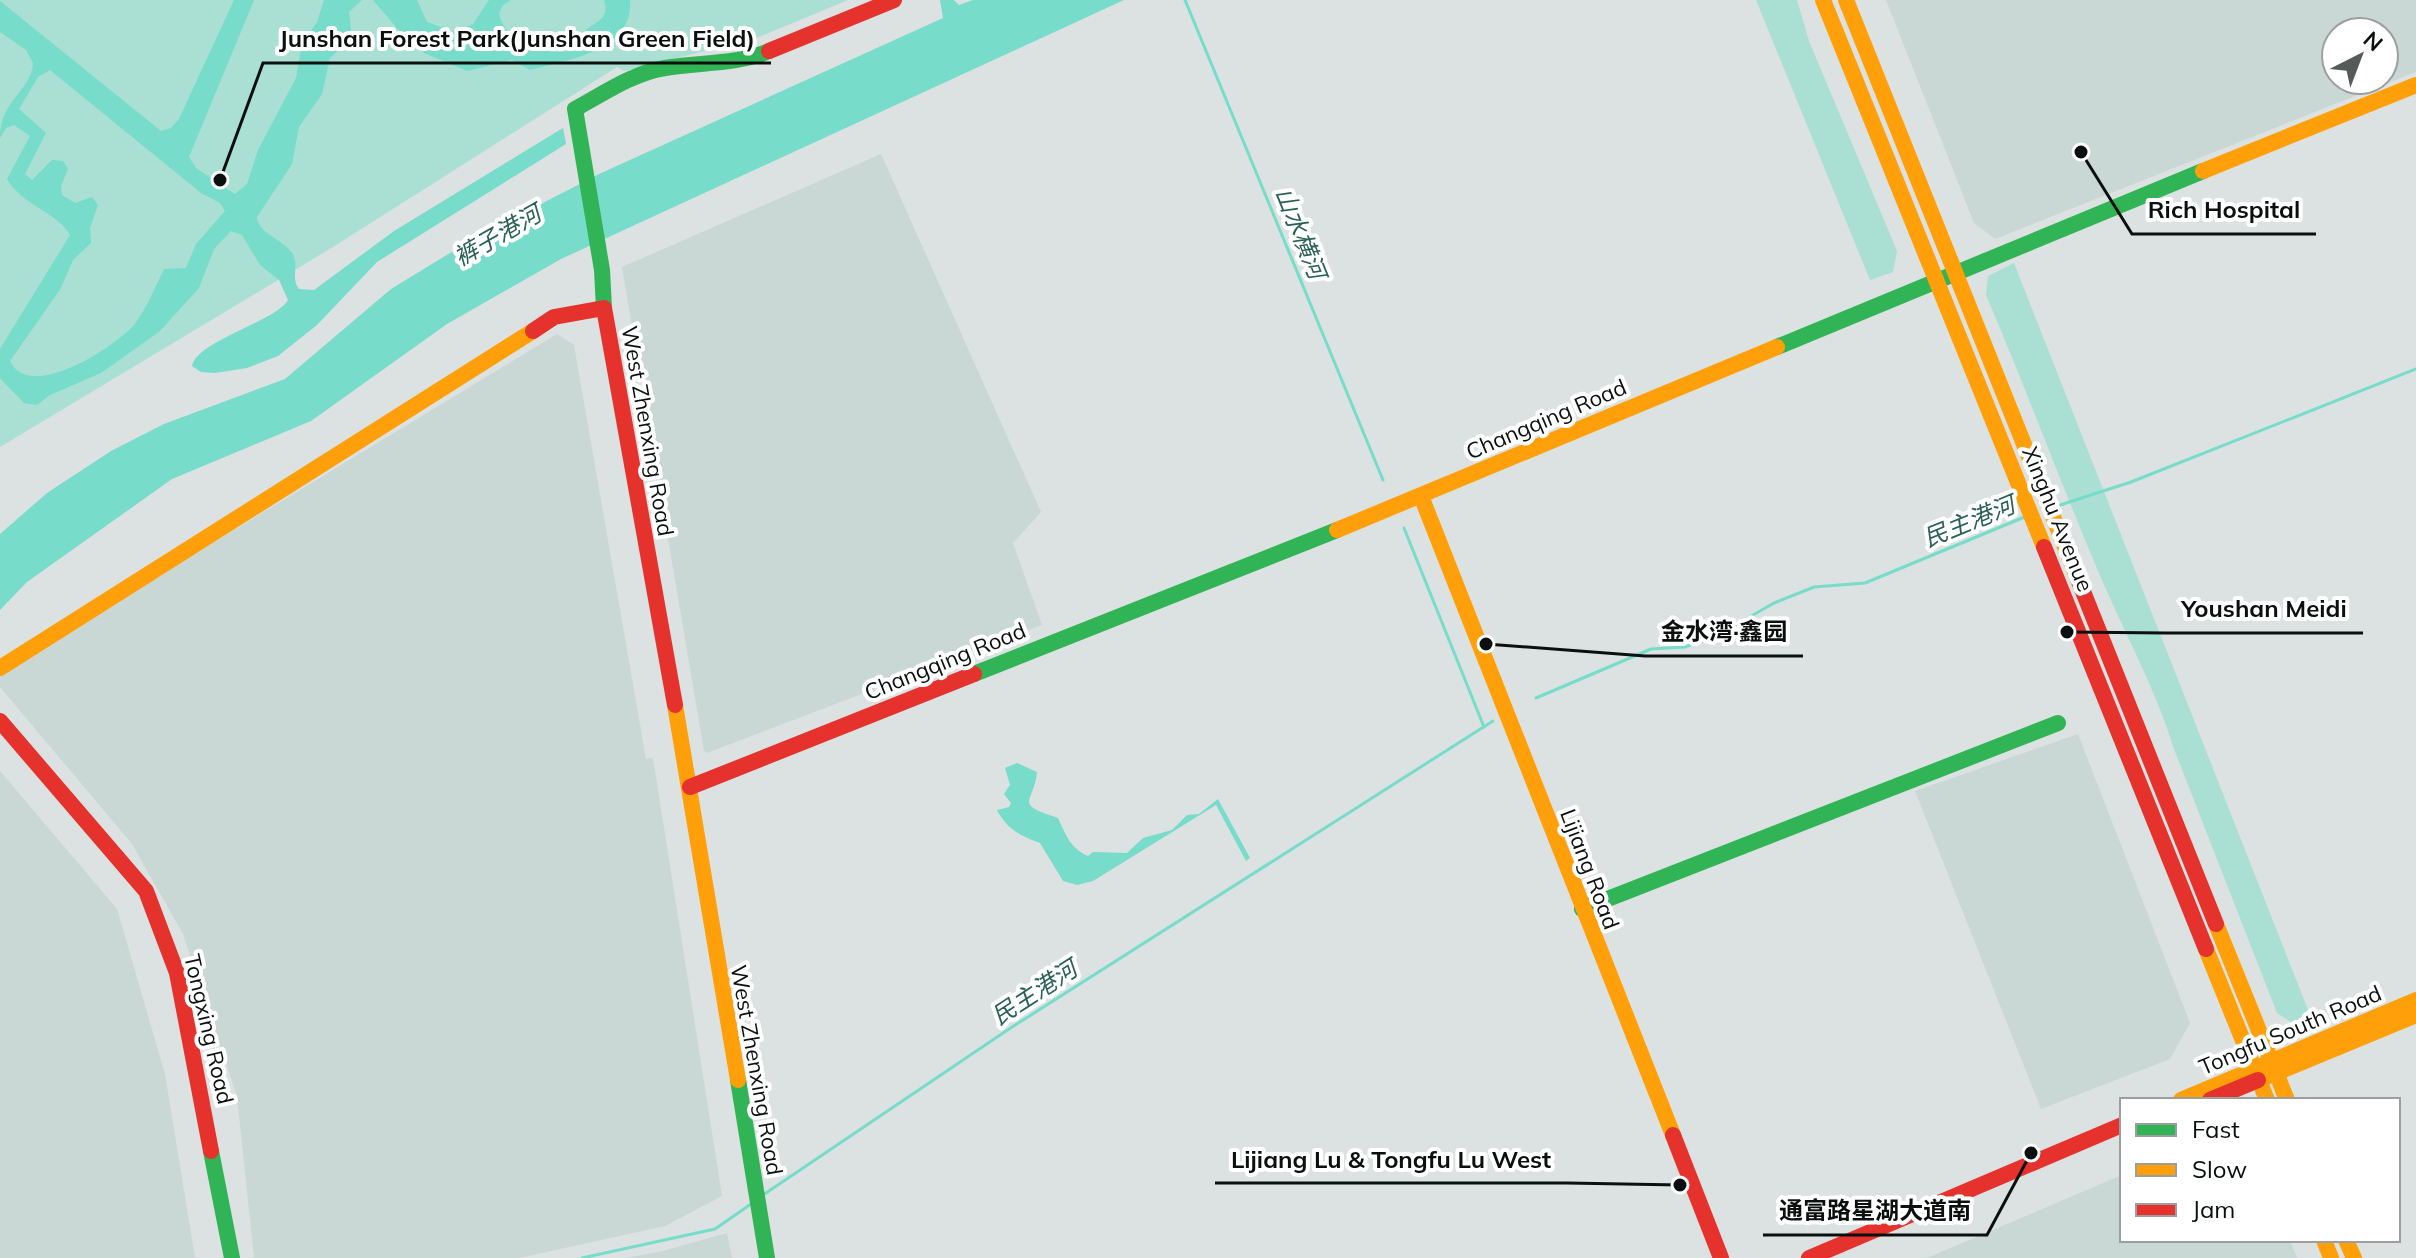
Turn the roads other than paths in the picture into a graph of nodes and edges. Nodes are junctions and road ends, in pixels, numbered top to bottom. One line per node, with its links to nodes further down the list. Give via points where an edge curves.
1 (894, 0): 7 (street, via 750,59 662,68 632,78 575,109)
2 (1823, 0): 6 (street, Xinghu Avenue)
3 (1846, 0): 5 (street, Xinghu Avenue)
4 (2416, 85): 5 (street, Changqing Road)
5 (1956, 272): 6 (street, Changqing Road); 16 (street, Xinghu Avenue)
6 (1938, 279): 8 (street, Changqing Road); 17 (street, Xinghu Avenue)
7 (604, 308): 9 (street, West Zhenxing Road, via 554,317); 12 (street, West Zhenxing Road)
8 (1421, 496): 12 (street, Changqing Road); 13 (street, Lijiang Road)
9 (0, 668)
10 (0, 721): 24 (street, Tongxing Road, via 146,891 177,973)
11 (2058, 723): 13 (street)
12 (690, 787): 25 (street, West Zhenxing Road)
13 (1582, 909): 26 (street, Lijiang Road)
14 (2416, 1000): 16 (street, Tongfu South Road)
15 (2416, 1015): 16 (street, Tongfu South Road)
16 (2273, 1068): 17 (street, Tongfu South Road); 21 (street, Xinghu Avenue)
17 (2256, 1074): 18 (street, Tongfu South Road); 19 (street, Tongfu South Road); 20 (street, Xinghu Avenue)
18 (2187, 1098)
19 (2214, 1098)
20 (2266, 1098)
21 (2286, 1098)
22 (2120, 1126): 27 (street)
23 (2120, 1138): 28 (street)
24 (232, 1258)
25 (767, 1258)
26 (1721, 1258)
27 (1809, 1258)
28 (1835, 1258)

